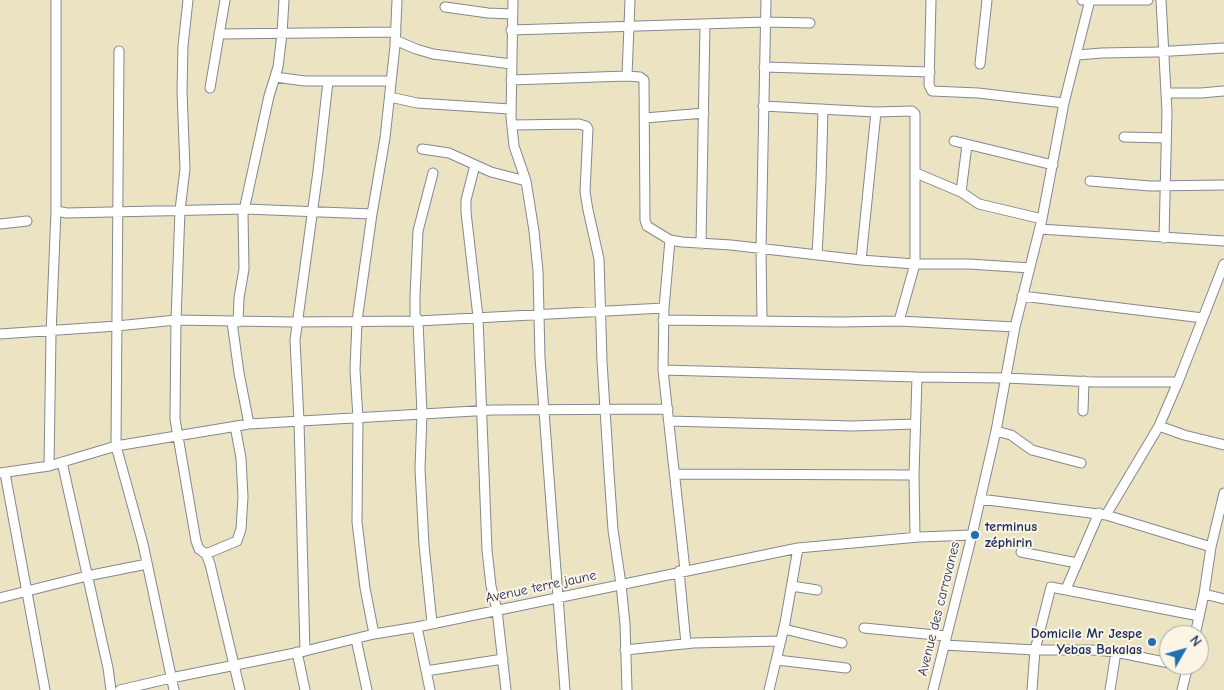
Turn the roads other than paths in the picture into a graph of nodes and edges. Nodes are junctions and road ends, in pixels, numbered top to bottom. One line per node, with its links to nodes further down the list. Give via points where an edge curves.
1 (56, 0): 65 (street)
2 (188, 0): 64 (street, via 182,91 185,169)
3 (225, 0): 21 (street)
4 (284, 0): 22 (street)
5 (397, 0): 23 (street)
6 (513, 0): 15 (street)
7 (630, 0): 19 (street)
8 (766, 0): 16 (street)
9 (931, 0): 31 (street)
10 (987, 0): 29 (street)
11 (1087, 0): 12 (street); 27 (street, Avenue des carravanes)
12 (1148, 0)
13 (1161, 0): 26 (street)
14 (445, 8): 15 (street)
15 (512, 14): 20 (street)
16 (766, 22): 17 (street); 18 (street); 30 (street)
17 (810, 23)
18 (705, 25): 19 (street); 46 (street)
19 (629, 27): 20 (street); 32 (street)
20 (511, 30): 28 (street)
21 (219, 34): 22 (street); 37 (street)
22 (282, 34): 23 (street); 33 (street)
23 (396, 36): 28 (street, via 416,49 433,54); 36 (street)
24 (1224, 48): 26 (street)
25 (119, 51): 67 (street)
26 (1164, 51): 27 (street); 39 (street)
27 (1077, 55): 41 (street, Avenue des carravanes)
28 (511, 64): 34 (street)
29 (980, 64)
30 (764, 67): 31 (street); 42 (street)
31 (930, 72): 41 (street, via 932,91)
32 (627, 76): 34 (street); 47 (street, via 644,80)
33 (275, 77): 35 (street); 63 (street, via 268,96)
34 (511, 80): 43 (street)
35 (328, 81): 36 (street); 66 (street)
36 (391, 81): 40 (street)
37 (210, 88)
38 (1224, 91): 39 (street)
39 (1166, 93): 50 (street)
40 (390, 97): 43 (street, via 424,103); 68 (street)
41 (1064, 103): 54 (street, Avenue des carravanes)
42 (763, 106): 44 (street); 77 (street)
43 (510, 109): 48 (street)
44 (823, 109): 45 (street); 78 (street)
45 (876, 112): 57 (street, via 916,114); 79 (street)
46 (704, 113): 47 (street); 76 (street)
47 (645, 118): 74 (street, via 644,220)
48 (512, 125): 58 (street, via 514,146); 85 (street, via 579,124 587,128 585,192 599,259)
49 (1124, 137): 50 (street)
50 (1166, 138): 60 (street)
51 (954, 142): 52 (street)
52 (967, 145): 54 (street); 62 (street)
53 (422, 149): 55 (street, via 449,153)
54 (1053, 164): 69 (street, Avenue des carravanes)
55 (475, 165): 58 (street); 87 (street, via 466,212)
56 (433, 172): 93 (street, via 418,231 415,296)
57 (916, 173): 62 (street); 80 (street)
58 (526, 181): 86 (street, via 535,239)
59 (1090, 181): 60 (street)
60 (1166, 186): 61 (street); 73 (street)
61 (1224, 186)
62 (961, 192): 69 (street, via 979,204)
63 (245, 209): 64 (street); 66 (street); 95 (street, via 244,268)
64 (180, 210): 67 (street); 89 (street)
65 (56, 211): 67 (street); 99 (street)
66 (312, 211): 68 (street); 96 (street)
67 (118, 212): 97 (street)
68 (372, 214): 92 (street)
69 (1042, 219): 72 (street, Avenue des carravanes)
70 (27, 221): 71 (street)
71 (0, 224)
72 (1040, 229): 73 (street); 82 (street, Avenue des carravanes)
73 (1164, 238): 75 (street)
74 (670, 240): 76 (street); 84 (street)
75 (1224, 240)
76 (702, 244): 77 (street)
77 (761, 249): 78 (street); 91 (street)
78 (817, 255): 79 (street)
79 (861, 260): 80 (street)
80 (915, 264): 82 (street); 94 (street)
81 (1224, 264): 88 (street)
82 (1030, 268): 83 (street, Avenue des carravanes)
83 (1022, 296): 88 (street); 98 (street, Avenue des carravanes)
84 (664, 308): 85 (street); 90 (street)
85 (600, 312): 86 (street); 108 (street)
86 (539, 314): 87 (street); 106 (street)
87 (478, 317): 93 (street); 107 (street)
88 (1203, 318): 105 (street)
89 (176, 320): 95 (street); 97 (street); 113 (street)
90 (663, 320): 91 (street); 101 (street)
91 (762, 320): 94 (street)
92 (357, 321): 93 (street); 96 (street); 112 (street, via 355,370)
93 (418, 321): 111 (street)
94 (899, 321): 98 (street)
95 (235, 322): 96 (street); 116 (street, via 239,373)
96 (296, 322): 114 (street)
97 (117, 326): 99 (street); 124 (street)
98 (1015, 327): 103 (street, Avenue des carravanes)
99 (51, 330): 100 (street); 127 (street)
100 (0, 334)
101 (664, 370): 102 (street); 109 (street)
102 (916, 377): 103 (street); 117 (street)
103 (1006, 378): 104 (street); 120 (street, Avenue des carravanes)
104 (1084, 382): 105 (street); 110 (street)
105 (1178, 382): 119 (street)
106 (545, 409): 107 (street); 108 (street); 150 (street)
107 (482, 410): 111 (street); 153 (street, via 488,550 491,586)
108 (605, 410): 109 (street); 144 (street, via 613,530)
109 (668, 410): 115 (street)
110 (1083, 411)
111 (422, 414): 112 (street); 155 (street, via 420,469)
112 (358, 418): 114 (street); 160 (street, via 357,522)
113 (176, 419): 121 (street, via 188,429); 122 (street)
114 (299, 421): 116 (street); 168 (street)
115 (669, 421): 117 (street, via 852,426); 129 (street)
116 (249, 424): 118 (street)
117 (915, 424): 130 (street)
118 (235, 426): 121 (street); 139 (street, via 241,458 241,529 237,541)
119 (1159, 426): 123 (street); 133 (street)
120 (996, 431): 126 (street, via 1011,435 1032,450); 132 (street, Avenue des carravanes)
121 (198, 432): 122 (street)
122 (177, 436): 124 (street); 139 (street, via 196,541)
123 (1224, 445)
124 (116, 446): 125 (street); 141 (street)
125 (62, 462): 127 (street); 143 (street)
126 (1081, 463)
127 (49, 466): 128 (street)
128 (3, 473): 148 (street)
129 (676, 474): 130 (street); 142 (street)
130 (914, 475): 135 (street)
131 (1224, 493): 136 (street)
132 (980, 499): 133 (street); 134 (street, Avenue des carravanes)
133 (1103, 514): 136 (street); 140 (street)
134 (972, 535): 135 (street, Avenue terre jaune); 162 (street, Avenue des carravanes)
135 (915, 537): 137 (street, Avenue terre jaune)
136 (1211, 547): 149 (street)
137 (798, 548): 142 (street, Avenue terre jaune); 145 (street)
138 (1021, 552): 140 (street)
139 (206, 554): 173 (street)
140 (1077, 563): 146 (street)
141 (147, 564): 143 (street); 177 (street)
142 (682, 571): 144 (street, Avenue terre jaune); 165 (street)
143 (87, 576): 148 (street); 179 (street)
144 (621, 584): 150 (street, Avenue terre jaune); 166 (street)
145 (792, 586): 147 (street); 159 (street)
146 (1066, 589): 154 (street); 167 (street, via 1054,586 1050,589)
147 (817, 590)
148 (27, 592): 151 (street); 178 (street)
149 (1204, 594): 152 (street); 154 (street)
150 (557, 597): 153 (street, Avenue terre jaune); 187 (street)
151 (0, 598)
152 (1224, 598)
153 (498, 610): 155 (street, Avenue terre jaune); 170 (street)
154 (1199, 616): 156 (street)
155 (432, 623): 157 (street, Avenue terre jaune)
156 (1197, 625)
157 (417, 627): 160 (street, Avenue terre jaune); 175 (street)
158 (864, 628): 162 (street)
159 (784, 629): 163 (street); 164 (street)
160 (374, 634): 161 (street, Avenue terre jaune)
161 (356, 638): 168 (street, Avenue terre jaune); 184 (street)
162 (945, 640): 167 (street); 190 (street, Avenue des carravanes)
163 (781, 641): 165 (street); 171 (street)
164 (842, 643)
165 (686, 644): 166 (street)
166 (625, 650): 188 (street)
167 (1035, 650): 169 (street); 191 (street)
168 (301, 652): 173 (street, Avenue terre jaune); 183 (street)
169 (1116, 652): 172 (street); 192 (street)
170 (504, 659): 175 (street); 186 (street)
171 (777, 660): 174 (street); 189 (street)
172 (1159, 661)
173 (235, 665): 177 (street, Avenue terre jaune); 182 (street)
174 (846, 668)
175 (426, 672): 185 (street)
176 (1184, 675): 193 (street)
177 (171, 678): 180 (street, Avenue terre jaune); 181 (street)
178 (45, 690)
179 (111, 690)
180 (120, 690)
181 (174, 690)
182 (240, 690)
183 (305, 690)
184 (368, 690)
185 (430, 690)
186 (506, 690)
187 (565, 690)
188 (627, 690)
189 (769, 690)
190 (933, 690)
191 (1032, 690)
192 (1110, 690)
193 (1182, 690)

